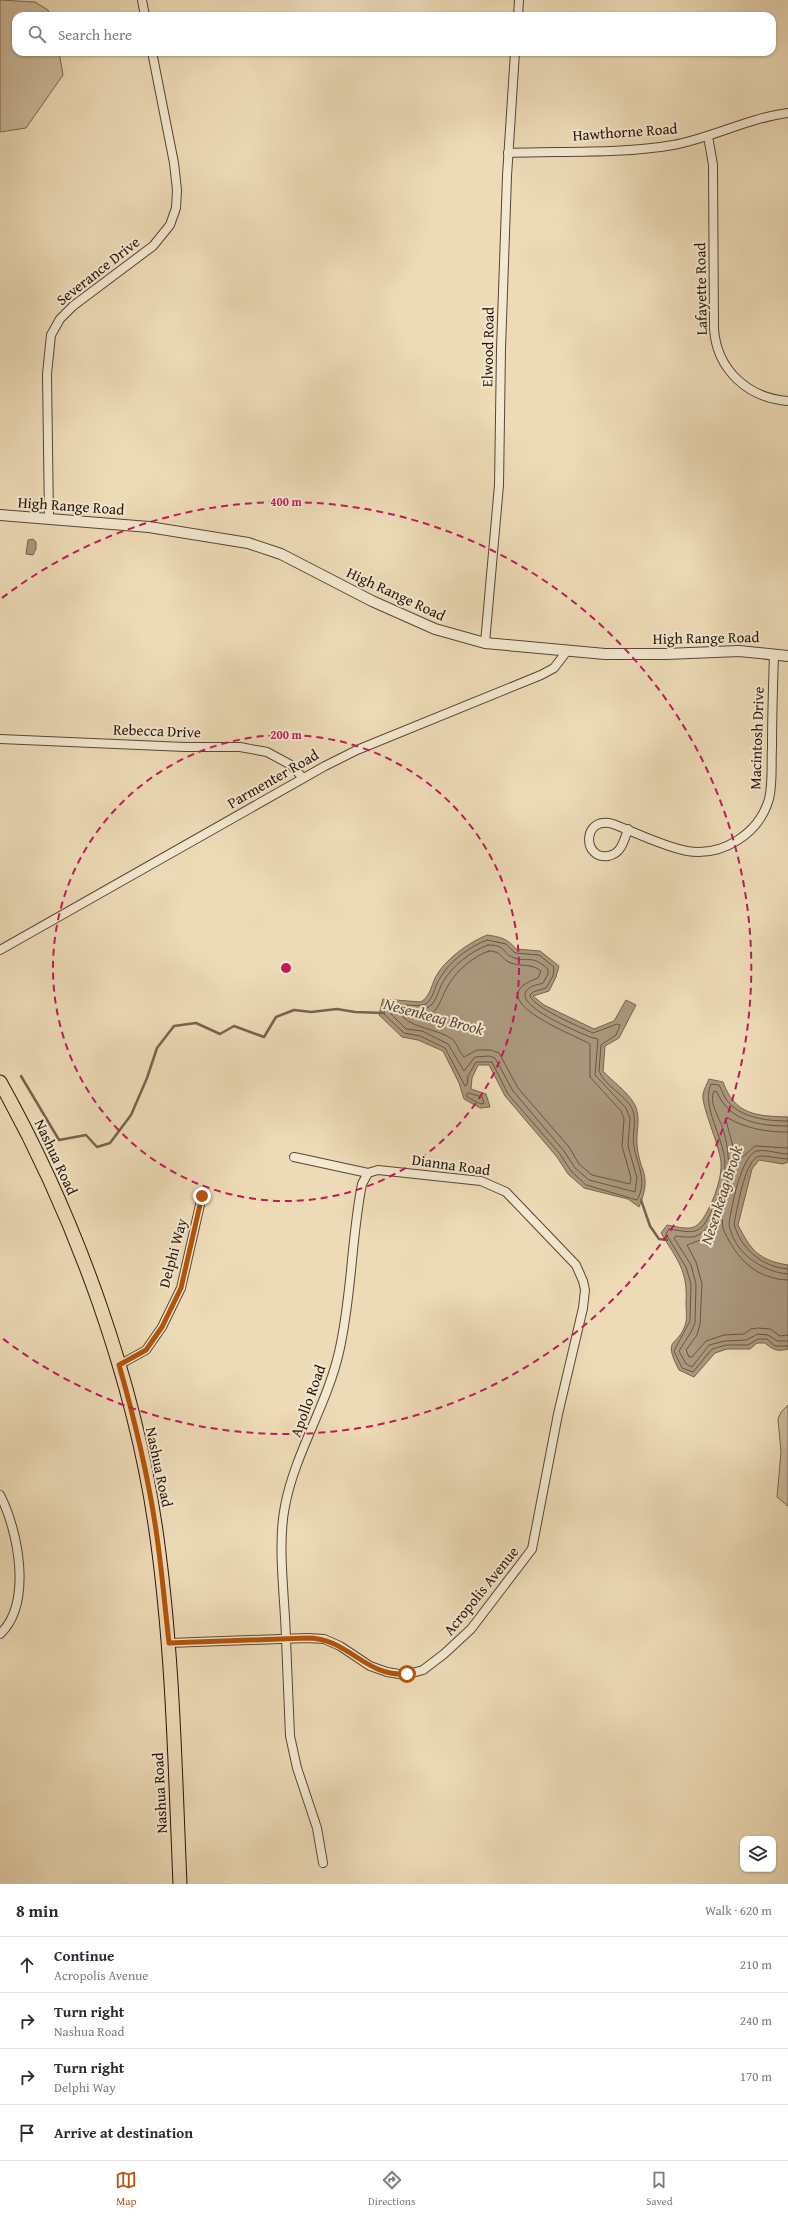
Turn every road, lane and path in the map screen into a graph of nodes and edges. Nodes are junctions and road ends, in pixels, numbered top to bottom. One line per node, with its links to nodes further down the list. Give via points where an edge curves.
1 (142, 0): 3 (street)
2 (519, 0): 4 (street)
3 (144, 12)
4 (518, 12)
5 (153, 56): 12 (street, Severance Drive, via 174,164 176,208 170,225 153,246 73,306 60,319 51,335 47,374)
6 (516, 56): 9 (street, Elwood Road)
7 (788, 113): 8 (street, Hawthorne Road, via 764,117)
8 (708, 136): 9 (street, Hawthorne Road, via 673,145 639,149); 10 (street, Lafayette Road, via 713,165 714,329 718,350 729,371 747,388 770,398)
9 (508, 153): 13 (street, Elwood Road, via 499,486)
10 (788, 401)
11 (0, 515): 12 (street, High Range Road)
12 (49, 519): 13 (street, High Range Road, via 149,527 248,543 281,554 429,627 463,639)
13 (485, 643): 14 (street, High Range Road)
14 (568, 651): 15 (street, High Range Road, via 621,654 739,651); 18 (street, Parmenter Road, via 548,672 357,750)
15 (774, 654): 16 (street, High Range Road); 19 (street, Macintosh Drive, via 771,788 758,821 737,841 710,851 675,848)
16 (788, 656)
17 (0, 739): 18 (street, Rebecca Drive, via 240,747 267,752 290,765)
18 (303, 778): 20 (street, Parmenter Road)
19 (628, 829): 19 (street, Macintosh Drive, via 602,823 592,829 590,834 592,850 602,856 613,855 621,847)
20 (0, 950)
21 (0, 1082): 26 (main road, Nashua Road, via 38,1155 68,1222)
22 (294, 1157): 23 (street, Dianna Road)
23 (368, 1172): 25 (street, Dianna Road, via 378,1170 481,1181 498,1187 514,1198 570,1258); 29 (street, Apollo Road, via 361,1188 340,1351 285,1506 282,1533)
24 (202, 1196): 26 (street, Delphi Way, via 181,1288 146,1350)
25 (583, 1281): 29 (street, Acropolis Avenue, via 585,1299 552,1444 535,1540 528,1557 471,1629 430,1665 414,1673 405,1674 386,1672 370,1666 340,1646 324,1639)
26 (119, 1365): 30 (main road, Nashua Road, via 136,1432 157,1537)
27 (0, 1495): 28 (street, via 11,1526 20,1581 15,1608)
28 (0, 1634)
29 (286, 1639): 30 (street, Acropolis Avenue); 31 (street, Apollo Road, via 290,1736 297,1768 317,1828)
30 (169, 1643): 32 (main road, Nashua Road)
31 (323, 1863)
32 (180, 1884)

